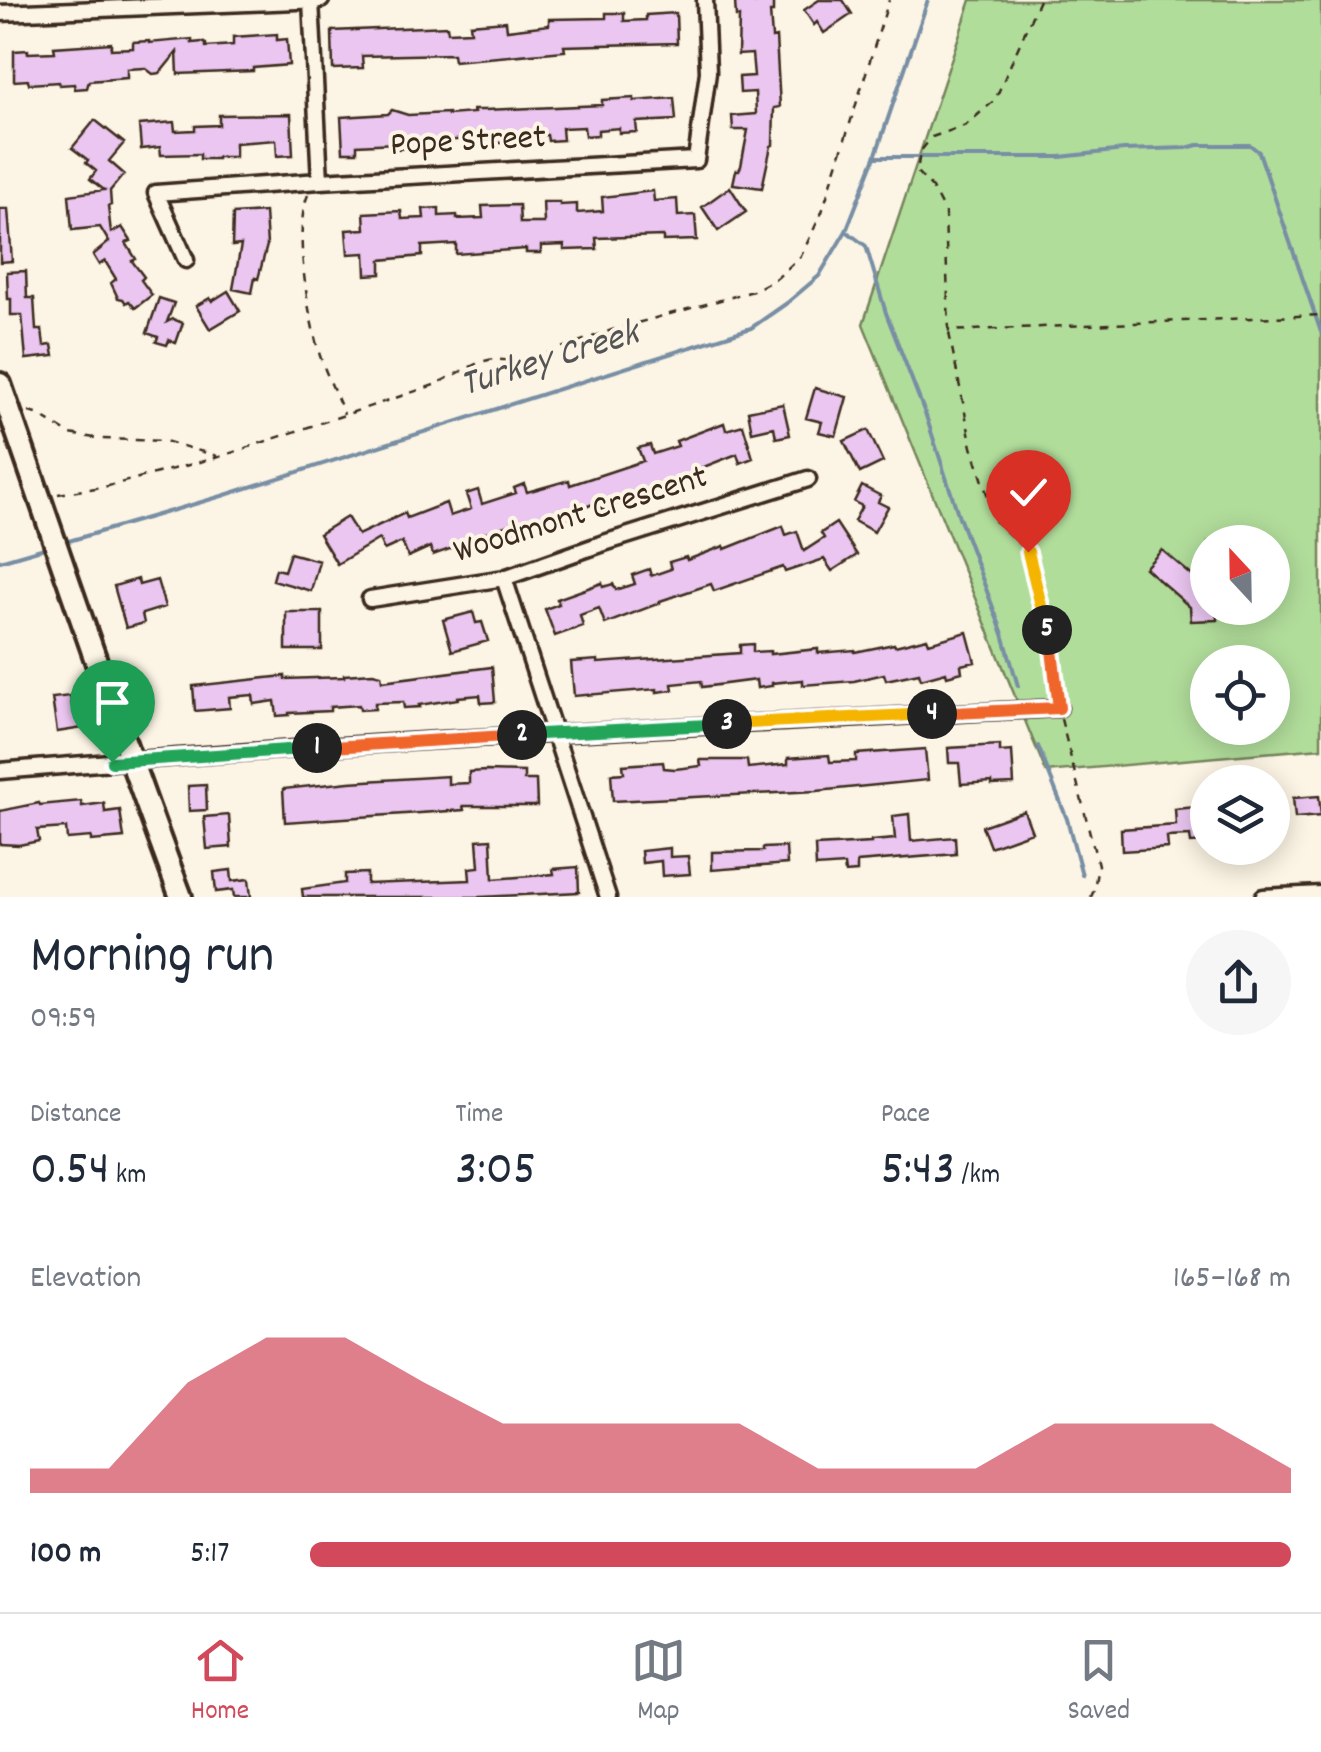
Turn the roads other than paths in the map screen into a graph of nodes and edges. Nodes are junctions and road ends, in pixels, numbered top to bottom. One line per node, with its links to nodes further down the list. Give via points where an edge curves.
1 (311, 0): 2 (street); 4 (street); 5 (street)
2 (321, 0)
3 (705, 0): 5 (street, Pope Street, via 708,72 696,160)
4 (0, 13)
5 (320, 181): 6 (street, Pope Street, via 156,193)
6 (186, 260)
7 (0, 384): 13 (street)
8 (808, 479): 9 (street, Woodmont Crescent)
9 (504, 578): 10 (street, Woodmont Crescent); 12 (street)
10 (370, 600)
11 (1059, 708): 12 (street)
12 (556, 733): 13 (street); 17 (street)
13 (129, 760): 14 (street); 16 (street)
14 (0, 771)
15 (1321, 894): 18 (street)
16 (181, 897)
17 (608, 897)
18 (1263, 897)

